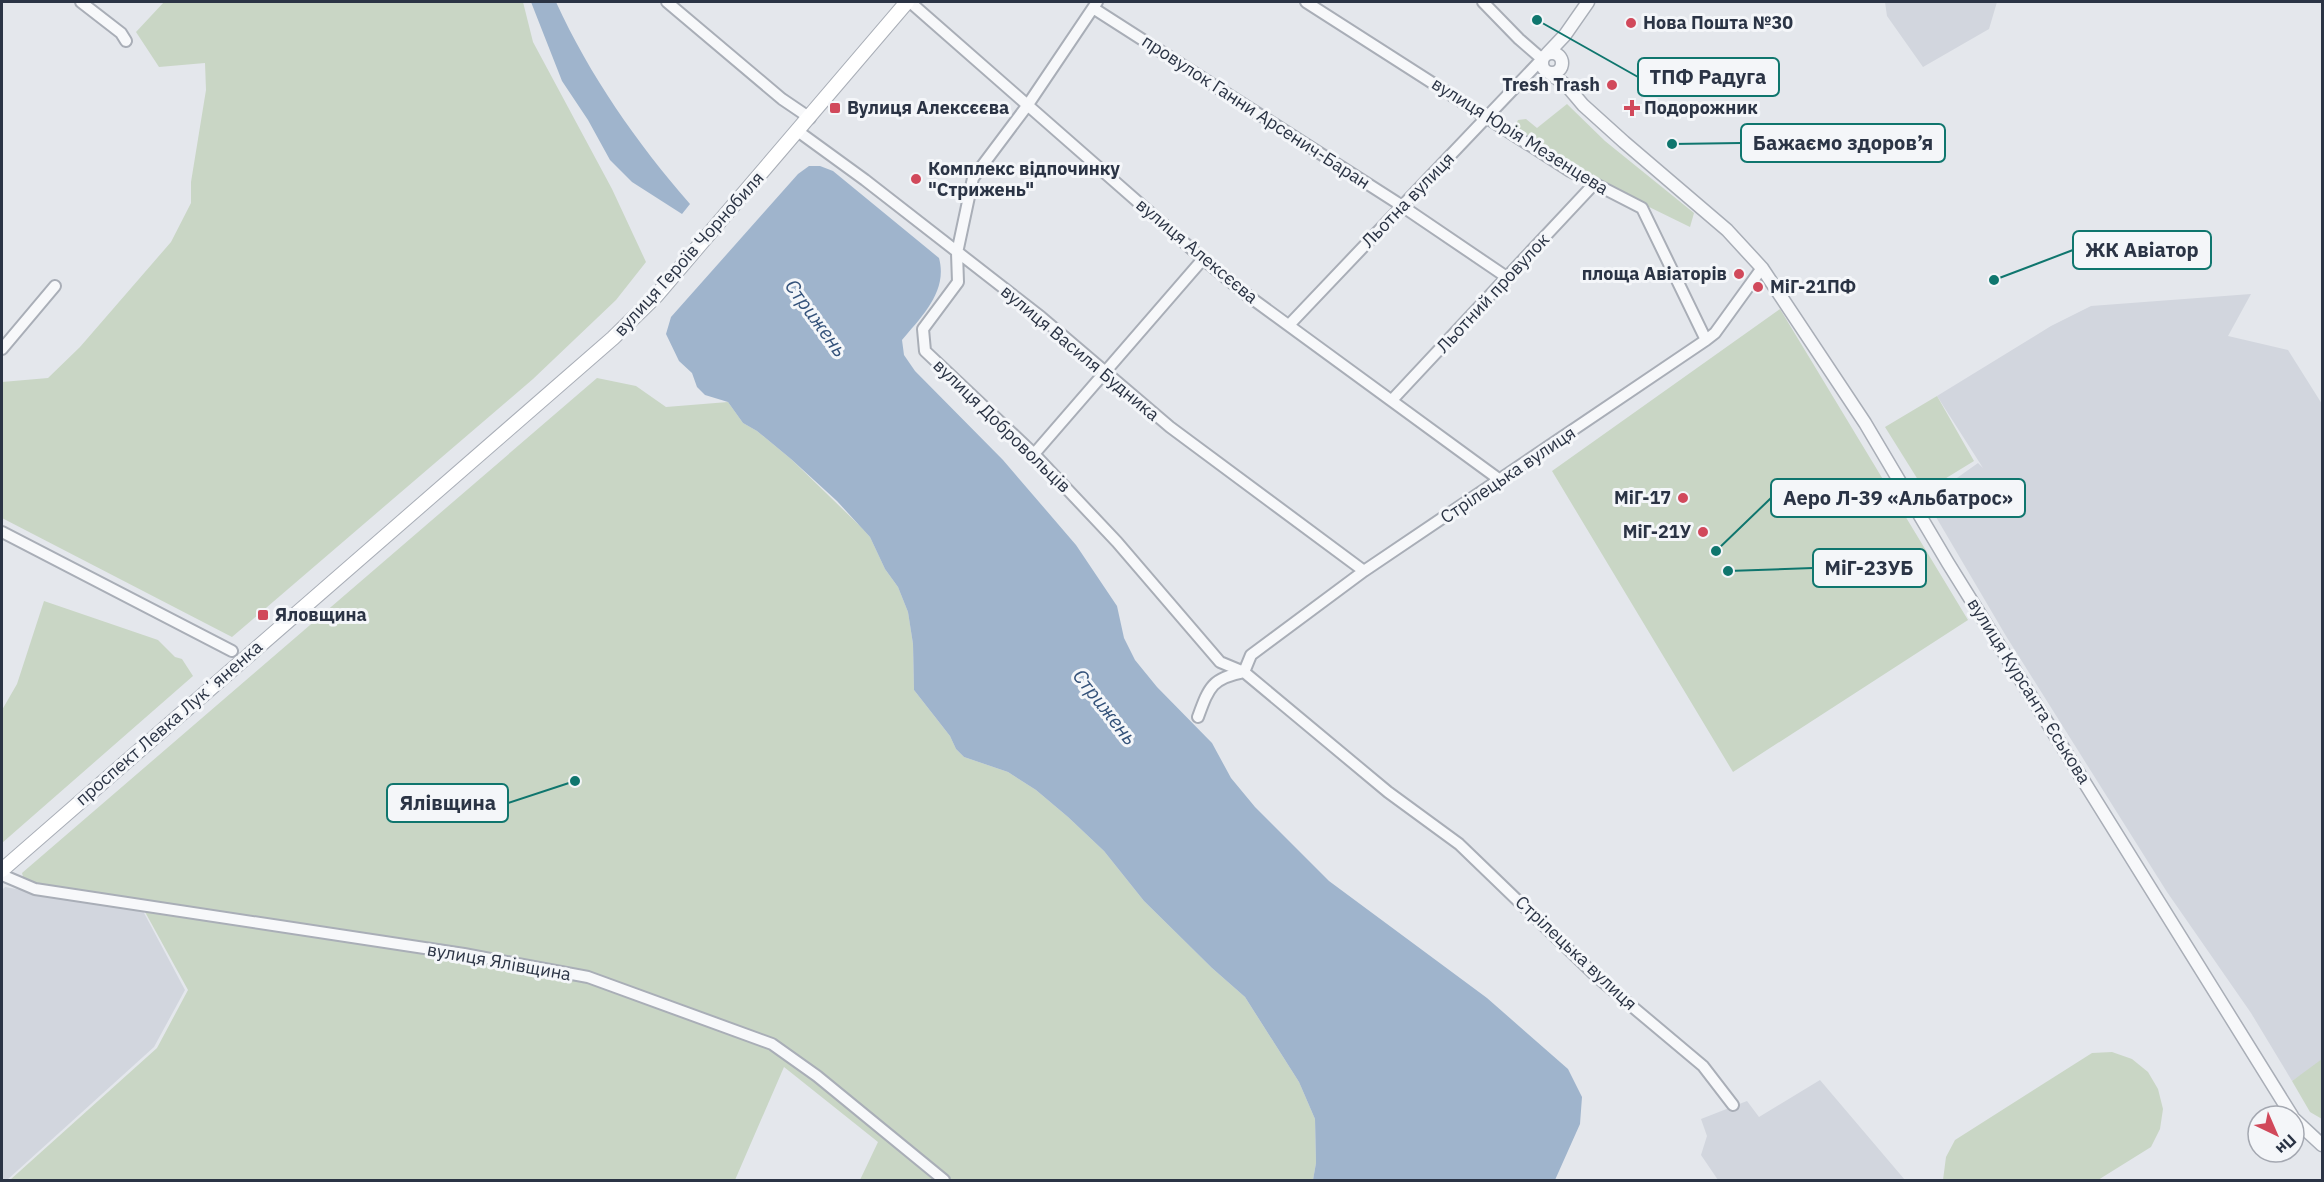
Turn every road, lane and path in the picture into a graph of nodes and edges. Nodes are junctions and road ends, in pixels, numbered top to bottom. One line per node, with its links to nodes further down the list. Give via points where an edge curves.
1 (81, 2): 9 (street)
2 (667, 2): 17 (street)
3 (909, 2): 15 (street, вулиця Алексєєва); 17 (main road, вулиця Героїв Чорнобиля)
4 (1306, 2): 16 (street, вулиця Юрія Мезенцева)
5 (1484, 2): 10 (street, via 1519,39)
6 (1588, 2): 8 (street, Льотна вулиця)
7 (1095, 5): 15 (street, вулиця Добровольців); 20 (street, провулок Ганни Арсенич-Баран)
8 (1566, 35): 10 (street, Льотна вулиця); 11 (street, Льотна вулиця)
9 (126, 41)
10 (1545, 57): 11 (street, via 1556,53); 12 (street, via 1542,65); 13 (street, Льотна вулиця)
11 (1562, 63): 12 (street, via 1558,72); 14 (street, Льотна вулиця)
12 (1550, 74): 13 (street); 14 (street)
13 (1528, 76): 16 (street, Льотна вулиця)
14 (1567, 86): 23 (street, via 1591,112 1727,230)
15 (1027, 106): 21 (street, вулиця Добровольців, via 973,178); 22 (street, вулиця Алексєєва)
16 (1487, 116): 19 (street, вулиця Юрія Мезенцева); 20 (street, Льотна вулиця)
17 (810, 118): 18 (main road, вулиця Героїв Чорнобиля)
18 (799, 132): 21 (street, вулиця Василя Будника); 34 (main road, вулиця Героїв Чорнобиля, via 656,296 620,331)
19 (1594, 184): 24 (street, Льотний провулок); 27 (street, вулиця Юрія Мезенцева, via 1642,208)
20 (1402, 206): 24 (street, провулок Ганни Арсенич-Баран); 26 (street, Льотна вулиця)
21 (957, 253): 29 (street, вулиця Василя Будника); 31 (street, вулиця Добровольців, via 958,282 922,329 925,351)
22 (1203, 259): 26 (street, вулиця Алексєєва); 29 (street)
23 (1762, 267): 27 (street, Стрілецька вулиця); 41 (street, вулиця Курсанта Єськова, via 1865,423)
24 (1508, 278): 30 (street, Льотний провулок)
25 (55, 286): 28 (street)
26 (1289, 325): 30 (street, вулиця Алексєєва)
27 (1706, 340): 32 (street, Стрілецька вулиця)
28 (4, 342)
29 (1107, 372): 31 (street); 35 (street, вулиця Василя Будника, via 1162,420)
30 (1392, 400): 32 (street, вулиця Алексєєва)
31 (1034, 454): 37 (street, вулиця Добровольців, via 1117,542 1220,662)
32 (1500, 480): 35 (street, Стрілецька вулиця)
33 (2, 532): 36 (street)
34 (365, 552): 39 (main road, проспект Левка Лукʼяненка)
35 (1364, 571): 37 (street, Стрілецька вулиця, via 1251,655)
36 (232, 651)
37 (1244, 672): 38 (street, via 1223,676 1208,690); 42 (street, Стрілецька вулиця, via 1388,792 1460,844 1597,977 1702,1066)
38 (1198, 717)
39 (2, 870)
40 (2, 875): 45 (street, вулиця Ялівщина, via 35,889 464,954 588,977 772,1044)
41 (2285, 1104)
42 (1733, 1105)
43 (2306, 1130): 44 (street, вулиця Курсанта Єськова)
44 (2322, 1145)
45 (945, 1180)

